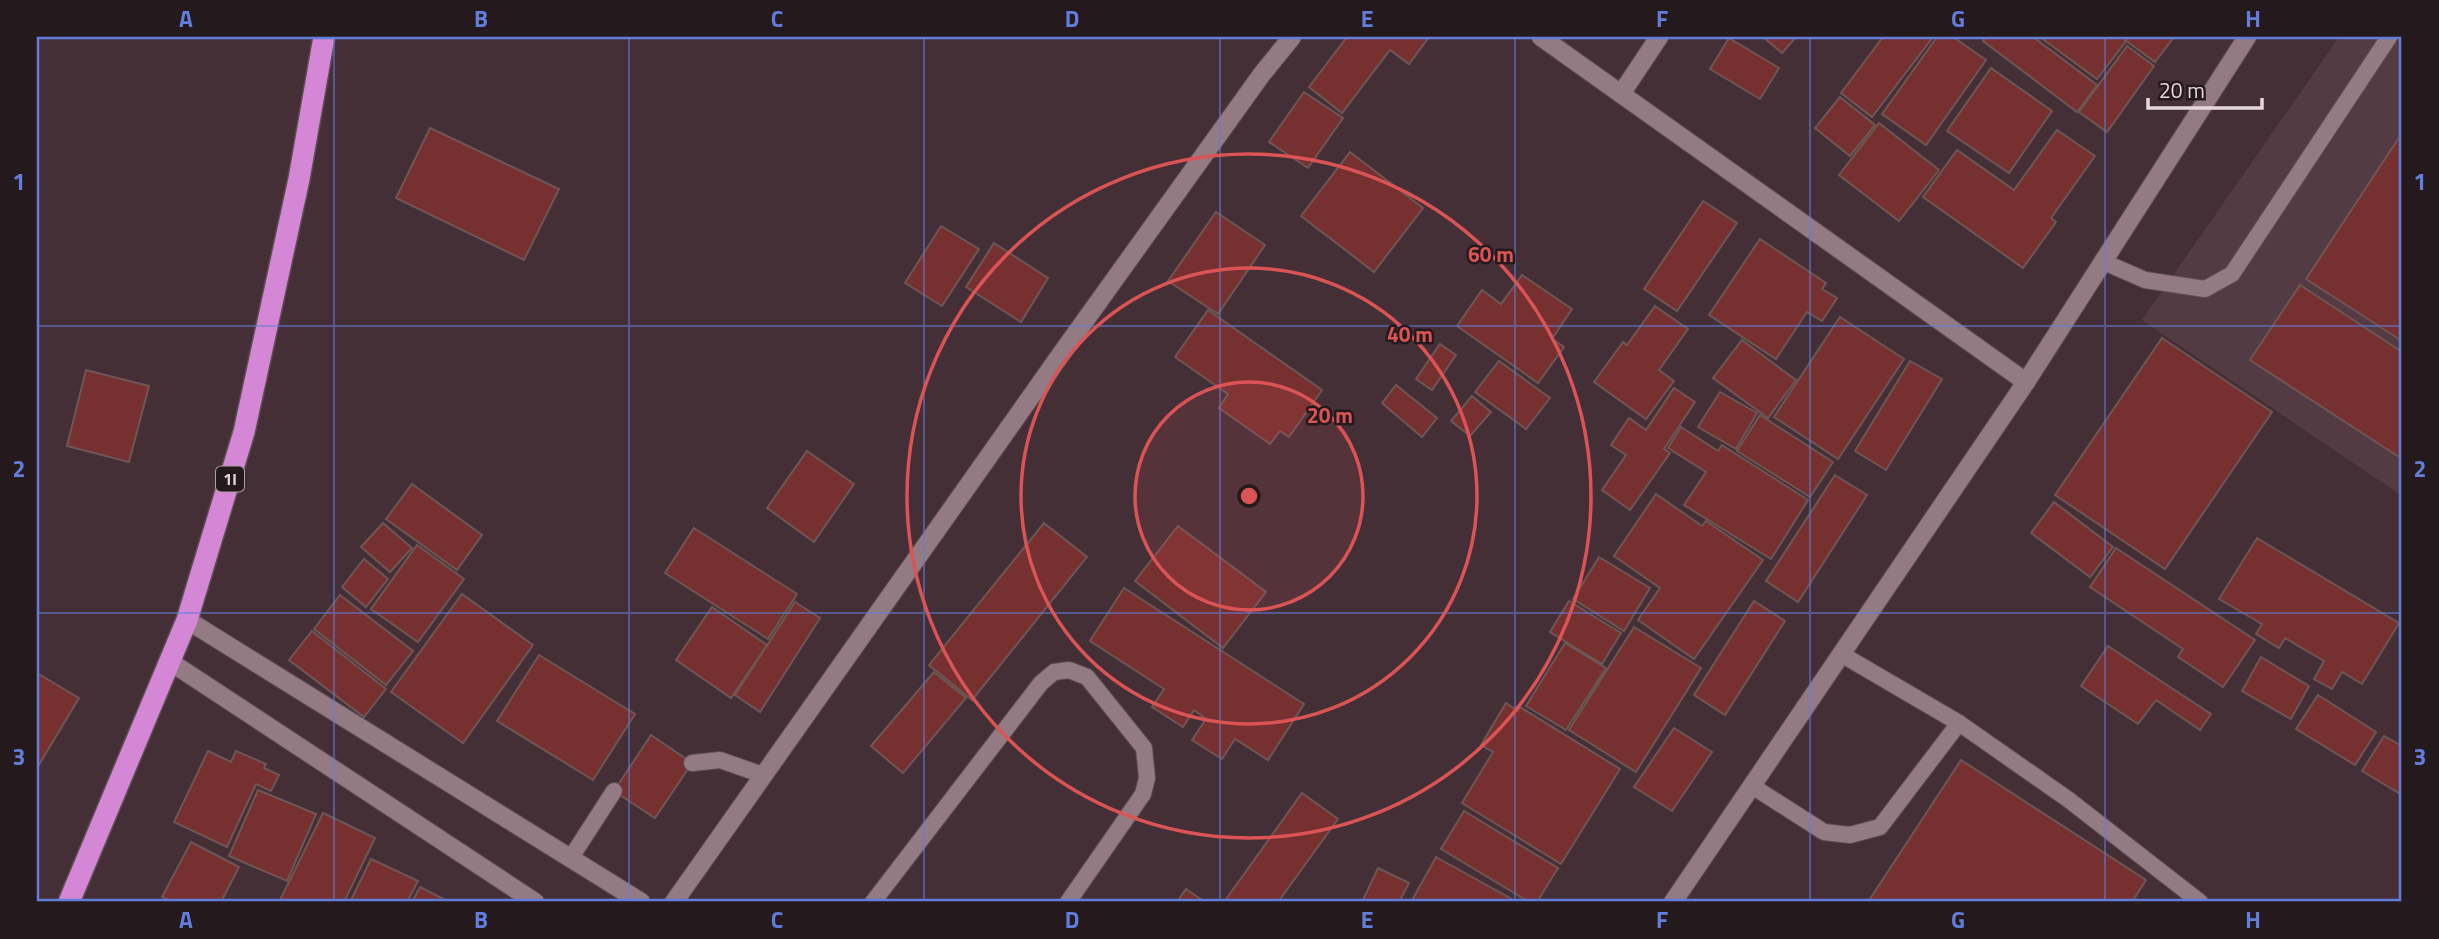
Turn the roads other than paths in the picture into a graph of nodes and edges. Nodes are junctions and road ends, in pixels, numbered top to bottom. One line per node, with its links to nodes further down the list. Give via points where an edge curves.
1 (324, 37): 10 (highway, 1I, via 299,179 244,432)
2 (1292, 37): 15 (street)
3 (1541, 37): 7 (street)
4 (1659, 37): 7 (street)
5 (2247, 37): 8 (street)
6 (2389, 37): 8 (lane, via 2232,274 2205,289 2145,280)
7 (1621, 94): 9 (street)
8 (2104, 261): 9 (street)
9 (2026, 382): 11 (street)
10 (187, 620): 12 (highway, 1I); 18 (street)
11 (1841, 654): 13 (lane); 16 (street)
12 (169, 661): 19 (highway, 1I); 20 (street)
13 (1959, 723): 16 (lane, via 1880,827 1850,835 1824,832); 26 (lane, via 2069,800)
14 (692, 763): 15 (lane, via 720,760)
15 (763, 775): 22 (street)
16 (1752, 786): 25 (street)
17 (614, 791): 18 (lane)
18 (570, 859): 21 (street)
19 (69, 902)
20 (535, 902)
21 (641, 902)
22 (674, 902)
23 (873, 902): 24 (lane, via 1041,683 1054,672 1069,670 1087,677 1144,748 1147,778 1143,794)
24 (1068, 902)
25 (1673, 902)
26 (2200, 902)

